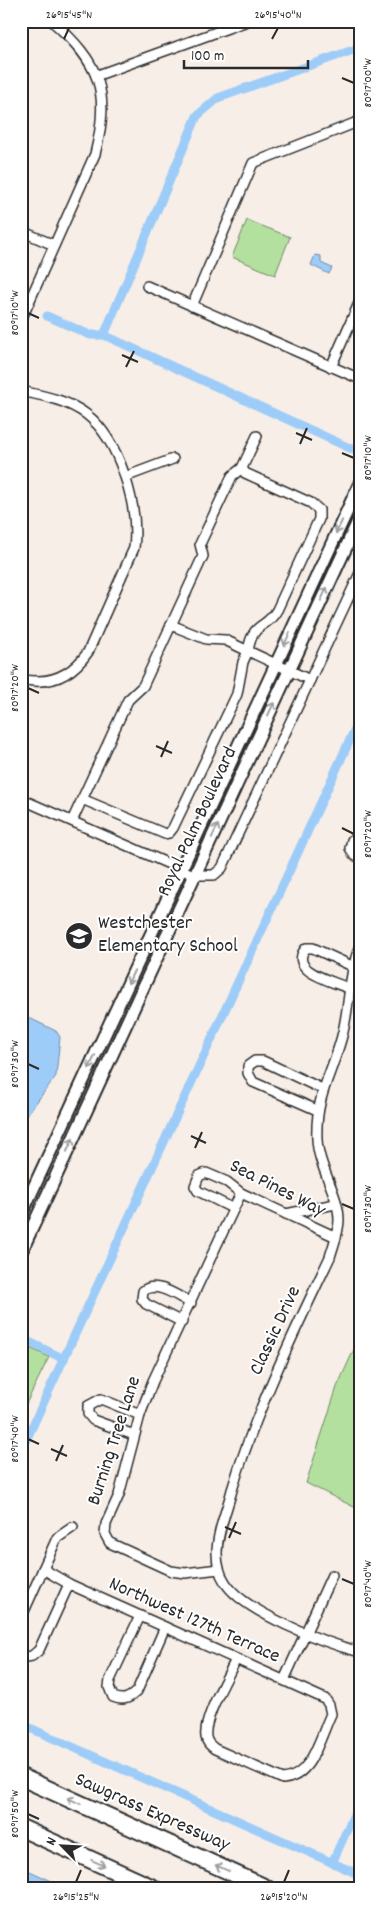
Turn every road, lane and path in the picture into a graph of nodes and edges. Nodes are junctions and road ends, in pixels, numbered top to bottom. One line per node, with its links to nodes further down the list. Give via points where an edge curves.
1 (52, 21): 3 (street, via 70,37)
2 (247, 21): 3 (street)
3 (98, 75): 6 (street, via 102,127 95,154)
4 (360, 121): 9 (street, via 253,163)
5 (21, 231): 6 (street)
6 (54, 245): 10 (street)
7 (147, 286): 9 (street)
8 (360, 301): 11 (street)
9 (192, 306): 11 (street)
10 (21, 320)
11 (332, 367): 12 (street)
12 (360, 379)
13 (21, 391): 17 (street, via 51,397 86,414 102,429)
14 (257, 436): 16 (street)
15 (173, 459): 17 (street)
16 (242, 468): 21 (street, via 232,476 200,544 203,556); 22 (street, via 245,473 311,503 319,514 277,610 271,619 252,633)
17 (125, 477): 25 (street, via 135,514 134,548 88,652 80,664 62,677 33,682)
18 (360, 483): 23 (street, Royal Palm Boulevard, one-way to 23)
19 (360, 517): 24 (street, Royal Palm Boulevard, one-way to 19)
20 (360, 573): 26 (street)
21 (171, 625): 22 (street, via 206,639 225,640); 28 (street, via 143,686 128,700)
22 (248, 651): 23 (street); 28 (street, via 237,694 169,833 162,833)
23 (276, 664): 24 (street); 32 (street, Royal Palm Boulevard)
24 (289, 670): 26 (street); 33 (street, Royal Palm Boulevard, one-way to 24)
25 (21, 679)
26 (310, 680): 33 (street, via 222,868 214,875)
27 (21, 799): 29 (street)
28 (82, 799): 29 (street)
29 (72, 821): 32 (street)
30 (360, 836): 31 (street, via 352,840 350,848)
31 (360, 858)
32 (181, 869): 33 (street); 43 (street, Royal Palm Boulevard, one-way to 43)
33 (194, 875): 45 (street, Royal Palm Boulevard, one-way to 33)
34 (360, 946): 35 (street, Classic Drive)
35 (352, 966): 36 (street, Classic Drive); 36 (street, via 313,948 306,948 301,954 306,970)
36 (348, 988): 37 (street, Classic Drive, via 341,1038)
37 (322, 1089): 38 (street, Classic Drive); 38 (street, via 263,1061 255,1061 248,1066 253,1082)
38 (317, 1110): 40 (street, Classic Drive, via 321,1163)
39 (241, 1193): 41 (street, Burning Tree Lane); 41 (street, Sea Pines Way, via 227,1182 206,1173 195,1180 198,1191); 42 (street, Sea Pines Way)
40 (335, 1204): 42 (street); 44 (street, Classic Drive, via 339,1219)
41 (232, 1208): 46 (street, Burning Tree Lane)
42 (286, 1214): 44 (street, Sea Pines Way)
43 (21, 1216)
44 (336, 1237): 52 (street, Classic Drive, via 246,1445 222,1527 217,1552)
45 (21, 1252)
46 (191, 1303): 47 (street, Burning Tree Lane); 47 (street, via 156,1286 148,1286 143,1291 142,1299 146,1304)
47 (182, 1322): 48 (street, Burning Tree Lane, via 152,1381)
48 (140, 1415): 49 (street, Burning Tree Lane); 49 (street, via 101,1399 88,1406 88,1414 93,1420)
49 (134, 1435): 52 (street, Burning Tree Lane, via 125,1476 106,1524 105,1534 110,1543 171,1571 185,1573)
50 (73, 1527): 51 (street, via 56,1538)
51 (43, 1569): 54 (street, Northwest 127th Terrace); 56 (street)
52 (219, 1569): 58 (street, via 235,1595 247,1605)
53 (332, 1575): 58 (street)
54 (69, 1584): 55 (street, Northwest 127th Terrace); 60 (street, via 39,1650 32,1656)
55 (140, 1616): 57 (street, Northwest 127th Terrace); 57 (street, via 110,1680 113,1697 120,1700 130,1698 137,1692)
56 (21, 1618)
57 (165, 1627): 61 (street, Northwest 127th Terrace)
58 (306, 1632): 59 (street); 62 (street)
59 (360, 1652)
60 (21, 1658)
61 (236, 1659): 62 (street, Northwest 127th Terrace); 62 (street, Northwest 127th Terrace, via 207,1723 209,1744 283,1779 306,1769 331,1714 325,1699)
62 (284, 1680)
63 (21, 1777): 66 (highway, Sawgrass Expressway, one-way to 63)
64 (21, 1828): 65 (highway, one-way to 65)
65 (153, 1888)
66 (266, 1888)

